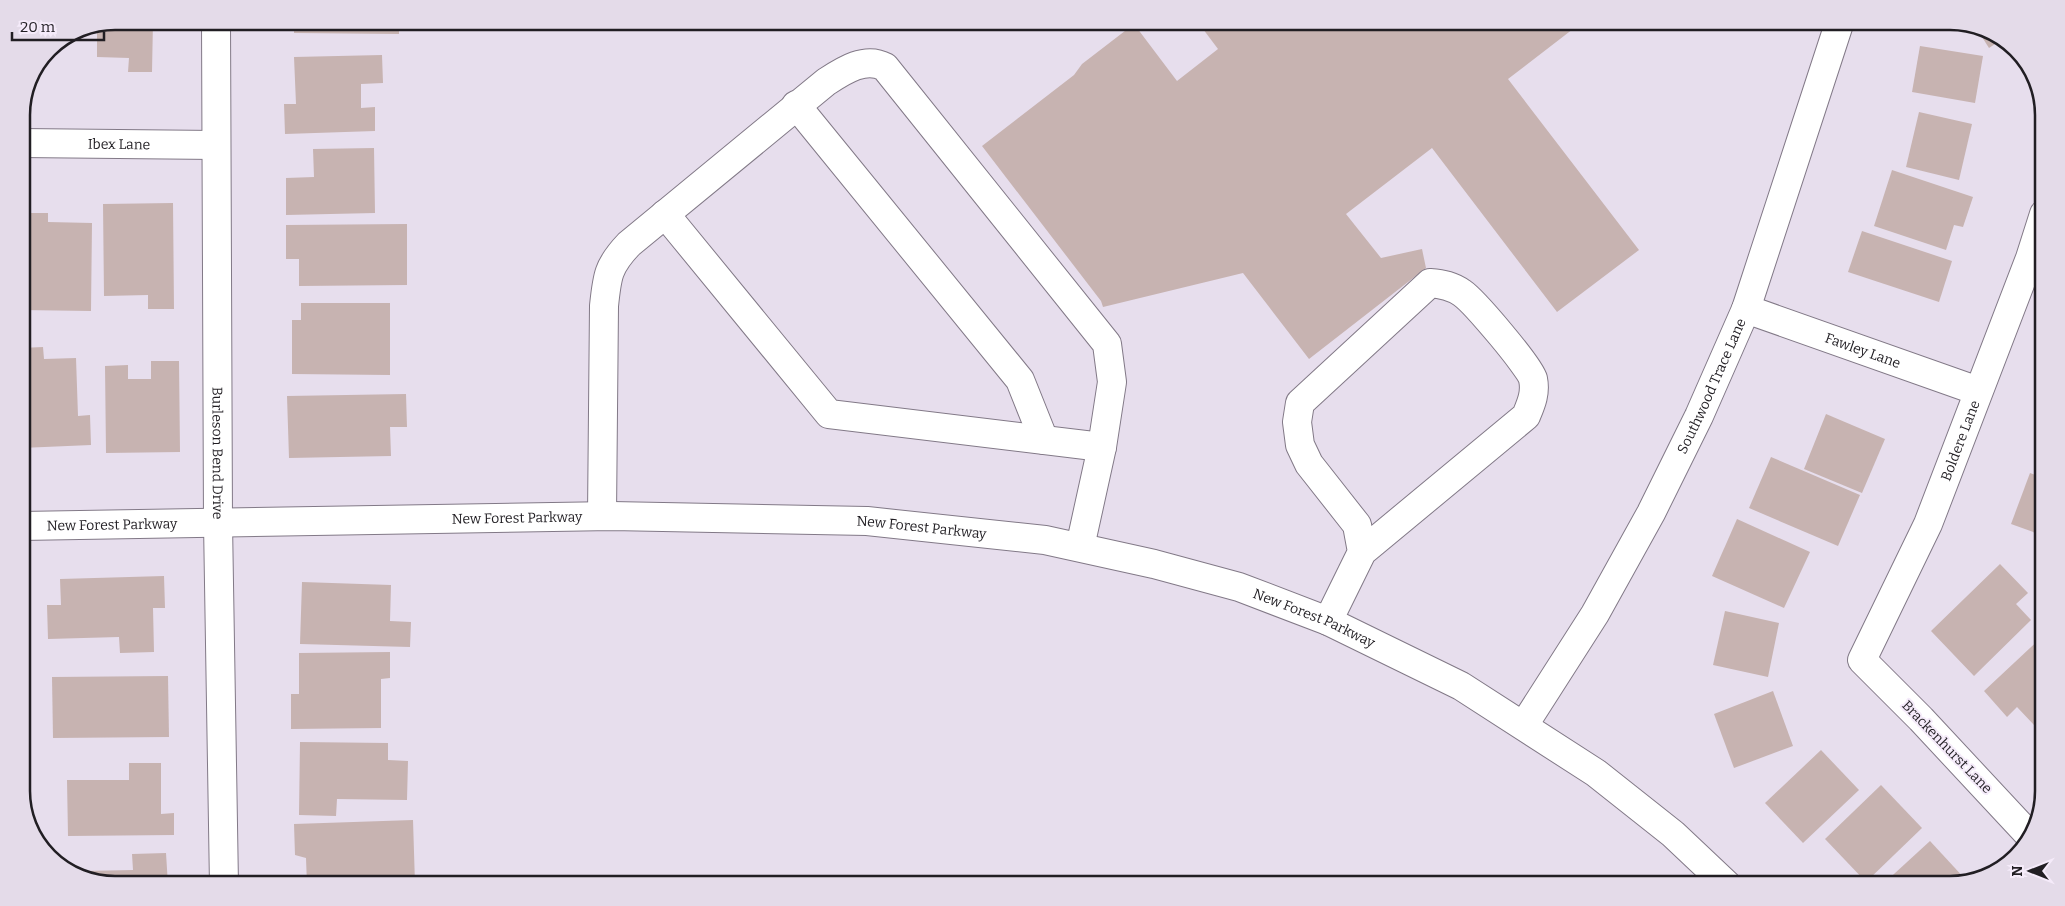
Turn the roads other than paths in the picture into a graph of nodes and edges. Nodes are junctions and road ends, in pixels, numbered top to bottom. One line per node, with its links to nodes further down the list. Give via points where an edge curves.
1 (216, 30): 5 (street, Burleson Bend Drive)
2 (1837, 30): 8 (street, Southwood Trace Lane)
3 (796, 105): 6 (street); 10 (street, via 1020,380); 11 (street, via 826,82 857,65 872,63 885,67 1107,344 1112,382)
4 (30, 143): 5 (street, Ibex Lane)
5 (216, 144): 13 (street, Burleson Bend Drive)
6 (665, 214): 10 (street, via 829,414); 12 (street, via 618,256 607,281)
7 (2035, 242): 9 (street, Boldere Lane)
8 (1746, 309): 9 (street, Fawley Lane); 19 (street, Southwood Trace Lane, via 1699,416 1651,513 1595,614)
9 (1978, 391): 18 (street, Boldere Lane, via 1928,524)
10 (1044, 440): 11 (street)
11 (1102, 447): 15 (street)
12 (602, 516): 13 (street, New Forest Parkway); 15 (street, New Forest Parkway, via 867,521 980,532)
13 (218, 523): 14 (street, New Forest Parkway); 21 (street, Burleson Bend Drive)
14 (30, 526)
15 (1080, 547): 17 (street, New Forest Parkway, via 1239,587)
16 (1362, 552): 16 (street, via 1357,525 1309,464 1300,445 1297,422 1300,403 1430,283 1447,284 1464,294 1524,362 1532,378 1534,397 1526,416); 17 (street)
17 (1328, 621): 19 (street, New Forest Parkway, via 1461,686)
18 (1862, 660): 20 (street, Brackenhurst Lane)
19 (1524, 726): 22 (street, New Forest Parkway, via 1596,773 1673,834)
20 (2025, 831)
21 (224, 876)
22 (1717, 876)

